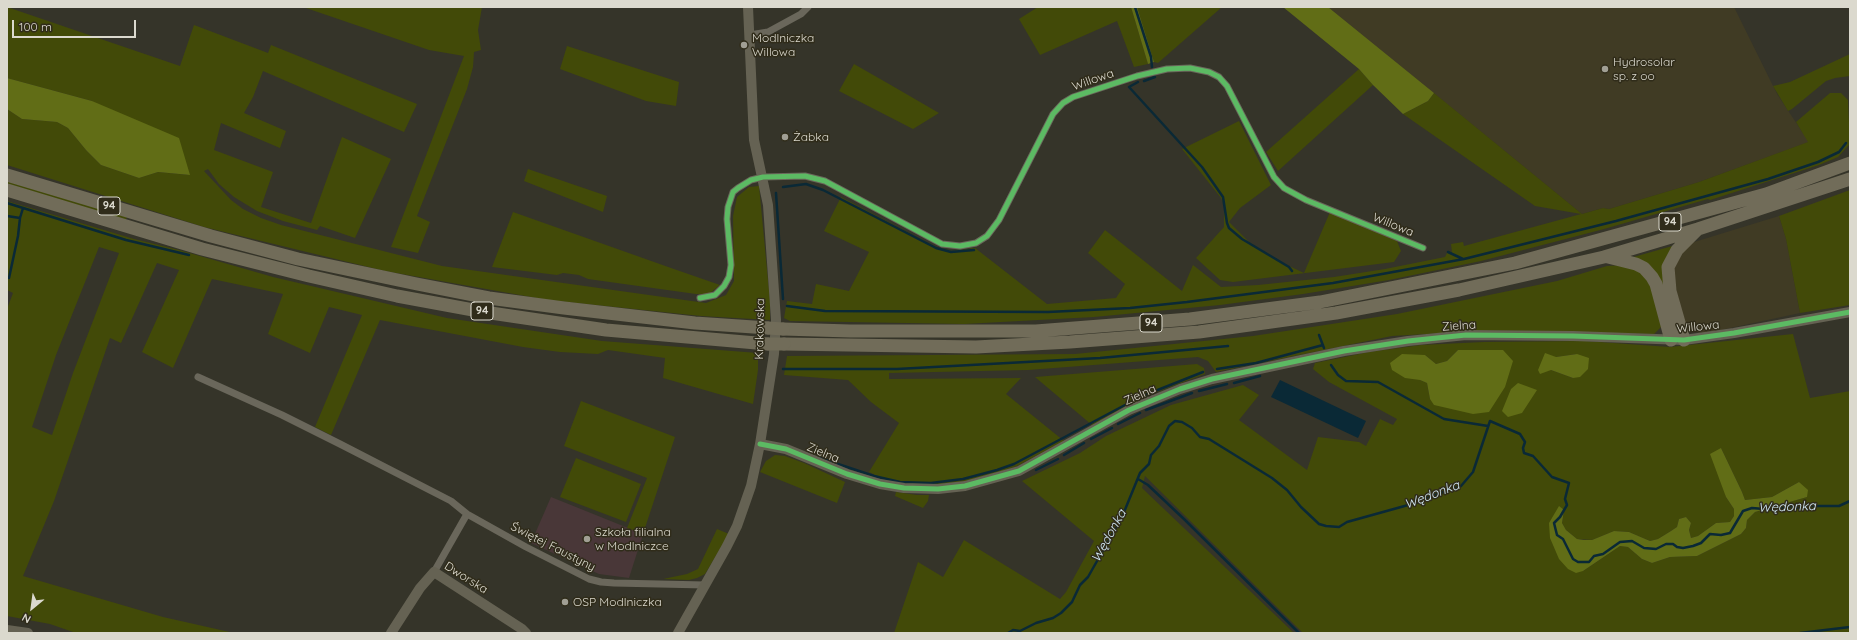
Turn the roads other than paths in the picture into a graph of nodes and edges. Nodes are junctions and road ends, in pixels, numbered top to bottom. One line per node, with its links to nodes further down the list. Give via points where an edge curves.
1 (748, 7): 3 (street, Krakowska)
2 (808, 7): 3 (street, via 801,14 768,32)
3 (750, 35): 8 (street, Krakowska, via 754,140)
4 (1850, 153): 6 (highway)
5 (1850, 163): 6 (highway, 94)
6 (1823, 174): 7 (highway, 94, bridge, via 1704,213 1515,263 1320,302 1182,320 1036,331 783,329 695,323 489,298 298,259 211,236)
7 (7, 175)
8 (763, 177): 12 (street, Willowa, via 805,176 825,181 942,244 960,246 976,242 987,236 999,220 1049,120 1063,103 1073,97 1137,76 1167,69 1190,68 1209,72 1219,77 1227,86 1274,177 1284,188 1306,200); 14 (street, via 752,180 733,192 727,219 731,265 729,276 715,295); 19 (street, Krakowska, via 768,205 776,320 774,354)
9 (1850, 179): 11 (highway, 94)
10 (7, 190): 13 (highway, 94, bridge, via 202,249 397,296 606,330 768,344 976,347 1199,332 1329,314 1459,290)
11 (1698, 229): 13 (highway, 94); 17 (highway, via 1677,250 1668,267)
12 (1423, 248)
13 (1604, 257): 17 (highway, via 1636,264 1652,277)
14 (700, 298)
15 (1850, 312): 17 (street, Willowa, via 1734,333)
16 (1546, 335): 17 (street, Willowa); 19 (street, Zielna, via 1466,335 1408,341 1344,351 1212,379 1129,410 1019,471 965,486 938,489 880,484 847,474 786,449)
17 (1677, 340)
18 (198, 377): 20 (street, Świętej Faustyny, via 282,414 450,501)
19 (760, 444): 22 (street, Krakowska, via 737,526)
20 (467, 514): 21 (street); 22 (street, Świętej Faustyny, via 526,548 589,579 601,582)
21 (434, 572): 25 (street, Dworska, via 420,588); 26 (street, Dworska)
22 (705, 585): 27 (street, Krakowska)
23 (7, 630): 24 (street)
24 (28, 633)
25 (391, 633)
26 (526, 633)
27 (678, 633)

